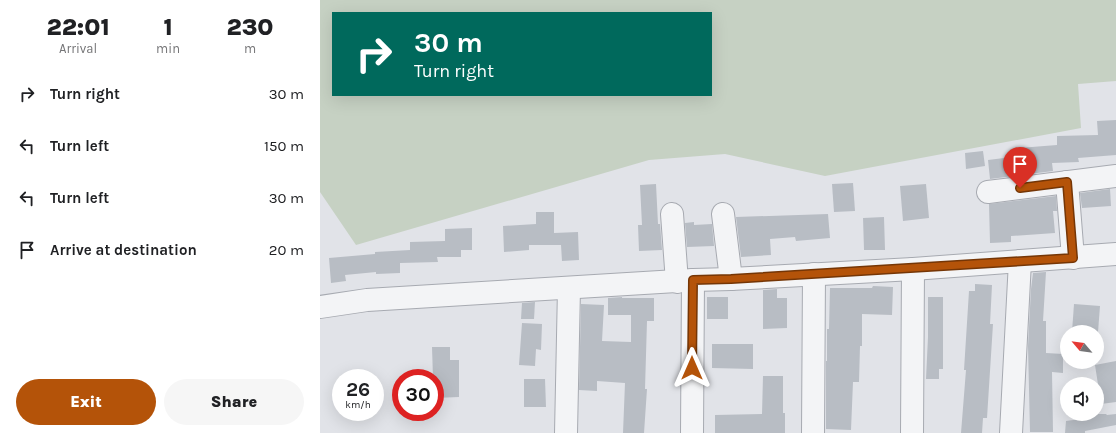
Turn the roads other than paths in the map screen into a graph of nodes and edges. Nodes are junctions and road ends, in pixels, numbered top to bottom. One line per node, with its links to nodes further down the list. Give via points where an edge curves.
1 (1116, 176): 2 (street)
2 (1067, 182): 3 (street); 7 (street)
3 (988, 192)
4 (672, 214): 12 (street)
5 (723, 214): 11 (street)
6 (1116, 254): 7 (street)
7 (1073, 258): 8 (street)
8 (1020, 261): 9 (street); 19 (street)
9 (913, 268): 10 (street); 18 (street)
10 (814, 274): 11 (street); 17 (street)
11 (731, 279): 12 (street)
12 (685, 281): 13 (street); 16 (street)
13 (569, 288): 14 (street, via 367,300); 15 (street)
14 (320, 307)
15 (566, 433)
16 (692, 433)
17 (813, 433)
18 (912, 433)
19 (1011, 433)

